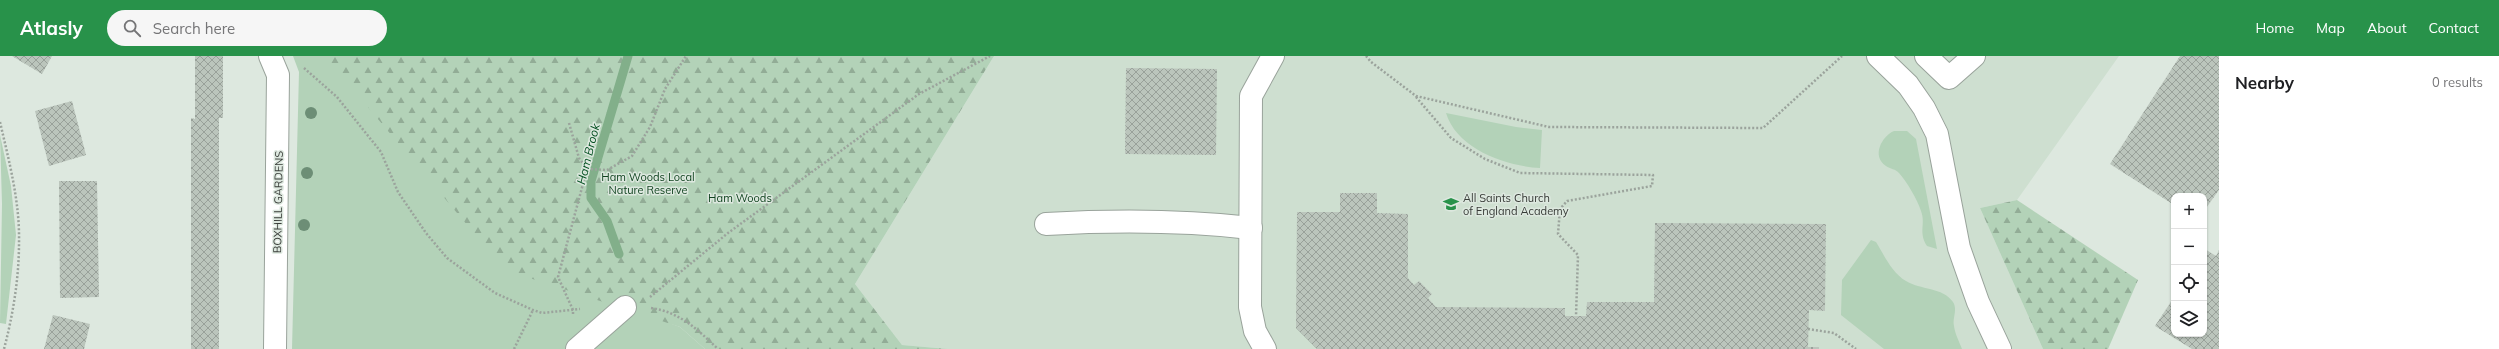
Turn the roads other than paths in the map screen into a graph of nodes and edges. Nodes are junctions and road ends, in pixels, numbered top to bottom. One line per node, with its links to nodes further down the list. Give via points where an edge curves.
1 (270, 56): 10 (street, BOXHILL GARDENS, via 278,76 279,196)
2 (1273, 56): 8 (street, via 1251,96)
3 (1878, 56): 6 (street)
4 (1974, 56): 5 (street, via 1949,78)
5 (1927, 57): 6 (street)
6 (1904, 81): 13 (street, via 1924,108 1937,134 1959,248 1978,302)
7 (1046, 224): 8 (street, via 1123,220 1184,221)
8 (1251, 228): 12 (street, via 1250,307 1255,332)
9 (638, 305): 11 (street)
10 (275, 349)
11 (577, 349)
12 (1265, 349)
13 (2000, 349)

